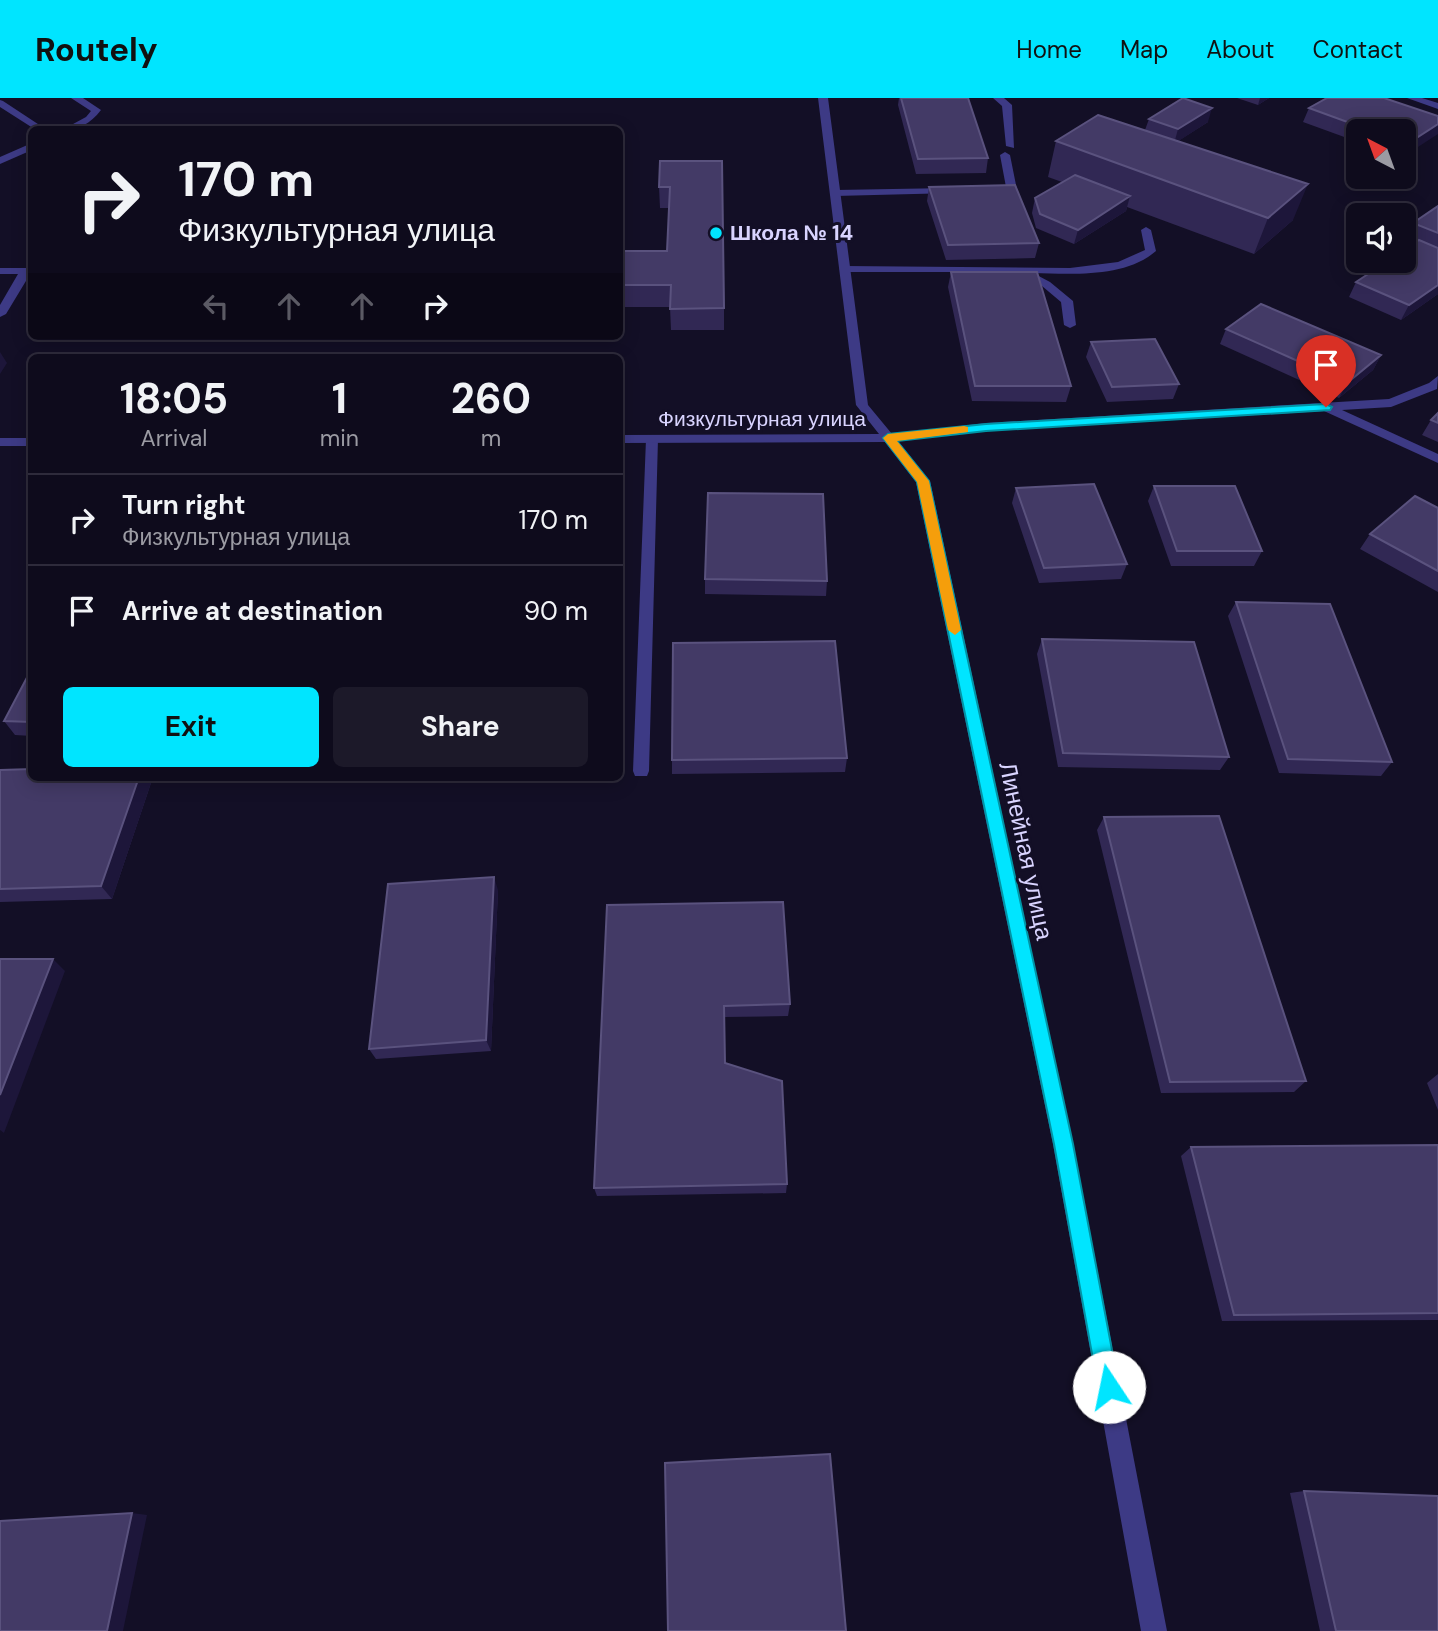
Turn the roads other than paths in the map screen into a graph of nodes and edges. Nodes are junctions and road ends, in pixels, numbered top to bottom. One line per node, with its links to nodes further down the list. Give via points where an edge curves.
1 (76, 98): 8 (street, via 96,110)
2 (823, 98): 13 (street, Линейная улица)
3 (998, 98): 11 (street, via 1007,105 1012,190)
4 (1412, 98): 6 (street)
5 (0, 103): 7 (street)
6 (1438, 106)
7 (37, 126)
8 (74, 126)
9 (28, 148): 10 (street)
10 (0, 161)
11 (985, 190)
12 (957, 191): 13 (street)
13 (835, 193): 15 (street, Линейная улица)
14 (1146, 230): 16 (street, via 1151,251 1120,265 1070,271)
15 (845, 268): 16 (street); 22 (street, Линейная улица, via 862,405)
16 (1017, 269): 19 (street, via 1067,301)
17 (0, 271): 18 (street, via 26,271)
18 (0, 314)
19 (1070, 325)
20 (1438, 380): 21 (street, via 1391,403)
21 (1326, 407): 22 (street, Физкультурная улица, via 986,427); 27 (street, Физкультурная улица)
22 (888, 438): 24 (street, Физкультурная улица); 29 (street, Линейная улица, via 923,481 1063,1144)
23 (623, 439): 24 (street, Физкультурная улица)
24 (652, 439): 28 (street)
25 (0, 442): 26 (street)
26 (28, 442)
27 (1438, 458)
28 (640, 771)
29 (1154, 1631)

